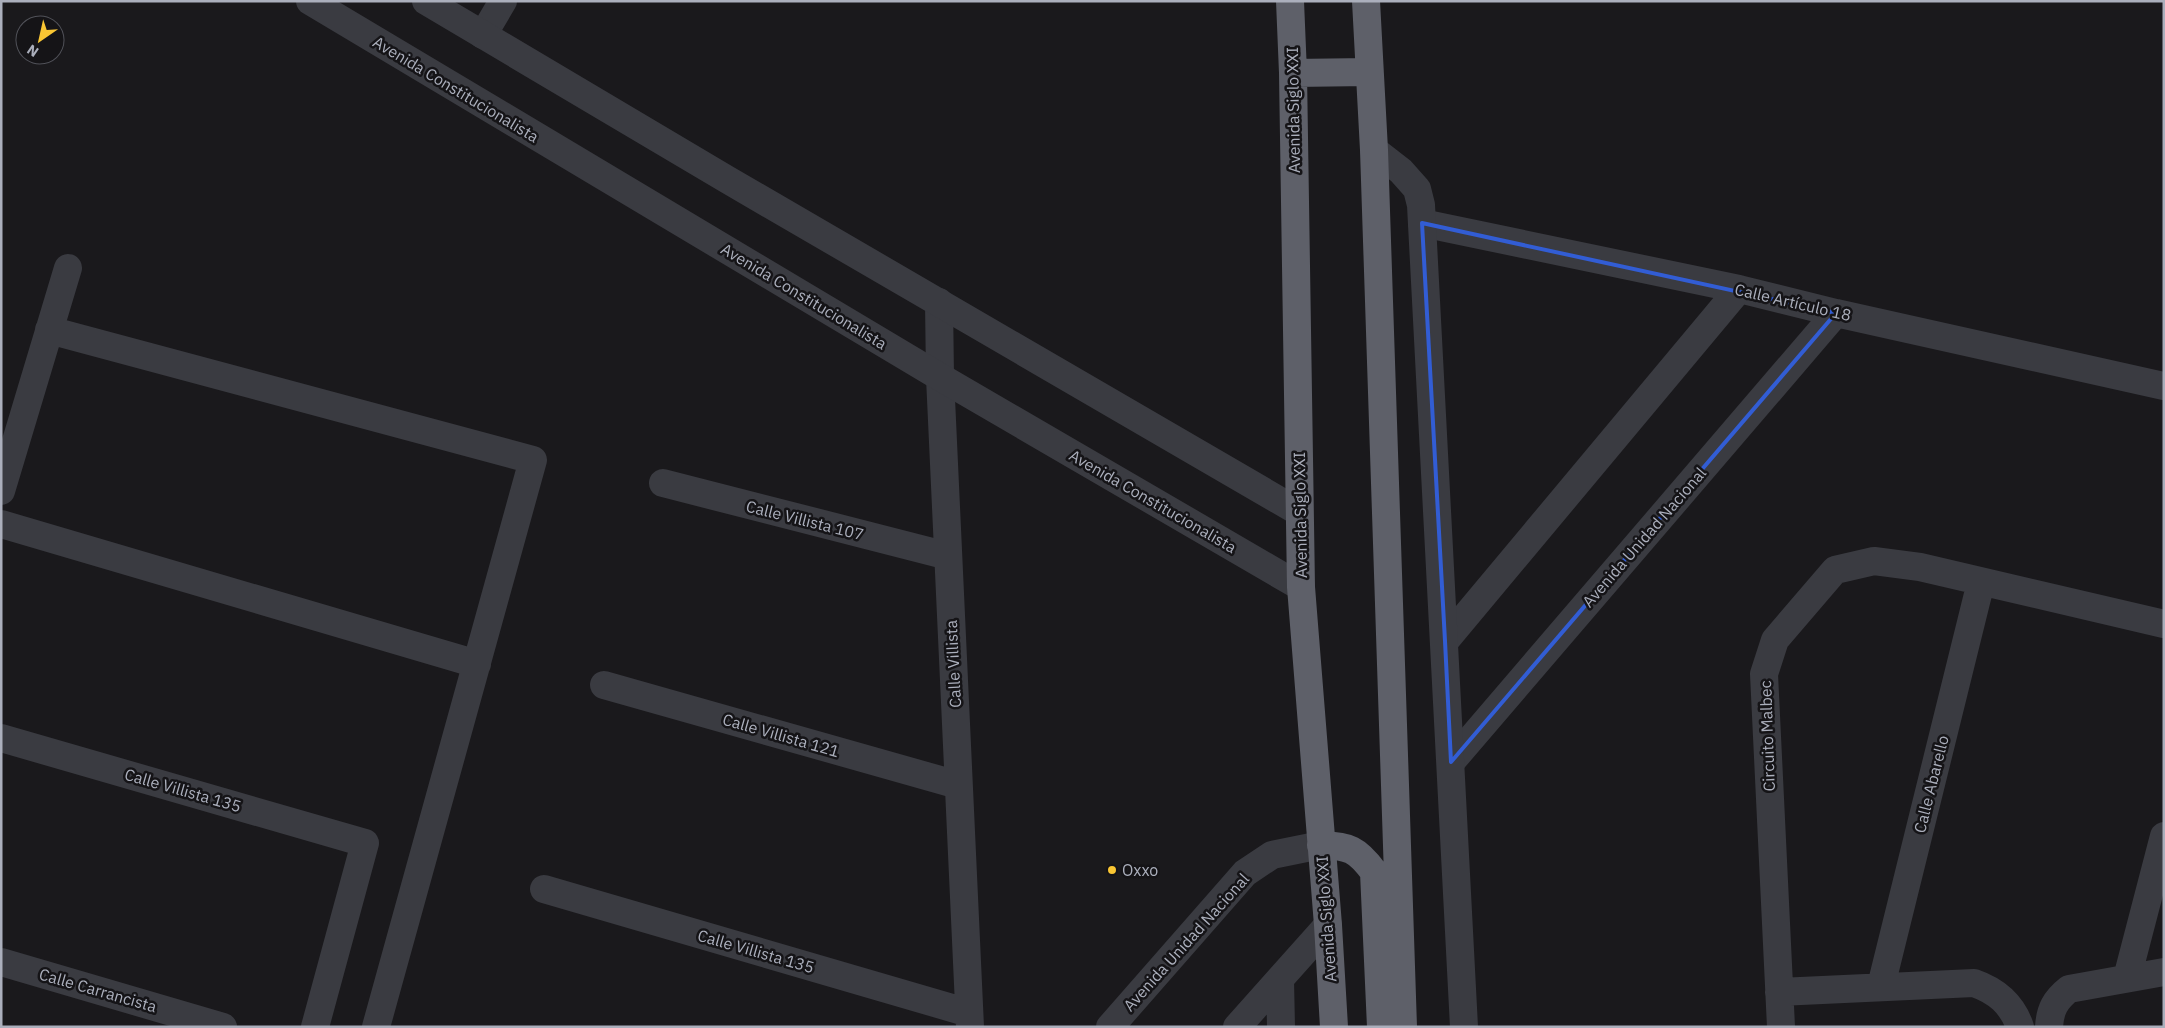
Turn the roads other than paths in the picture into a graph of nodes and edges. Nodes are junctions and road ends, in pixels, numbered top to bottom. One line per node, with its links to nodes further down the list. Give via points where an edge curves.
1 (310, 1): 16 (street, Avenida Constitucionalista)
2 (503, 1): 6 (street)
3 (1290, 1): 8 (highway, Avenida Siglo XXI)
4 (1366, 1): 7 (highway)
5 (434, 3): 6 (street)
6 (483, 35): 13 (street)
7 (1368, 72): 8 (highway); 9 (highway)
8 (1293, 73): 20 (highway, Avenida Siglo XXI)
9 (1374, 150): 10 (street, via 1402,171 1416,189); 53 (highway)
10 (1422, 223): 12 (street, Calle Artículo 18); 26 (street)
11 (68, 268): 15 (street)
12 (1739, 289): 14 (street, Calle Artículo 18); 26 (street)
13 (938, 302): 16 (street, Calle Villista); 20 (street)
14 (1836, 313): 17 (street, Calle Artículo 18); 30 (street, Avenida Unidad Nacional)
15 (49, 330): 19 (street); 27 (street, via 533,460)
16 (940, 377): 22 (street, Calle Villista); 24 (street, Avenida Constitucionalista)
17 (2164, 386)
18 (663, 483): 22 (street, Calle Villista 107)
19 (1, 491)
20 (1299, 512): 24 (highway, Avenida Siglo XXI)
21 (1, 524): 27 (street)
22 (948, 556): 31 (street, Calle Villista)
23 (1981, 582): 25 (street, Circuito Malbec); 40 (street, Calle Abarello); 41 (street, Circuito Malbec, via 1920,567 1874,561 1835,570 1775,640 1764,674)
24 (1300, 587): 33 (highway, Avenida Siglo XXI)
25 (2164, 624)
26 (1445, 642): 30 (street)
27 (477, 664): 47 (street)
28 (604, 685): 31 (street, Calle Villista 121)
29 (1, 738): 46 (street, Calle Villista 135, via 365,842)
30 (1452, 762): 54 (street)
31 (958, 785): 43 (street, Calle Villista)
32 (2164, 836): 38 (street)
33 (1321, 845): 35 (highway, Avenida Siglo XXI); 48 (street, Avenida Unidad Nacional, via 1272,855 1244,873); 52 (highway, via 1344,846 1363,857 1374,872)
34 (544, 888): 43 (street, Calle Villista 135)
35 (1328, 925): 39 (street); 51 (highway, Avenida Siglo XXI)
36 (1, 962): 45 (street, Calle Carrancista)
37 (2164, 972): 38 (street)
38 (2127, 978): 42 (street, via 2069,989 2057,998)
39 (1280, 980): 49 (street); 50 (street)
40 (1881, 986): 41 (street); 44 (street, via 1974,983 1988,988 2006,1001)
41 (1779, 992): 55 (street, Circuito Malbec)
42 (2050, 1019): 44 (street)
43 (969, 1020)
44 (2018, 1020)
45 (223, 1027)
46 (315, 1027)
47 (376, 1027)
48 (1110, 1027)
49 (1238, 1027)
50 (1281, 1027)
51 (1334, 1027)
52 (1381, 1027)
53 (1403, 1027)
54 (1464, 1027)
55 (1781, 1027)

